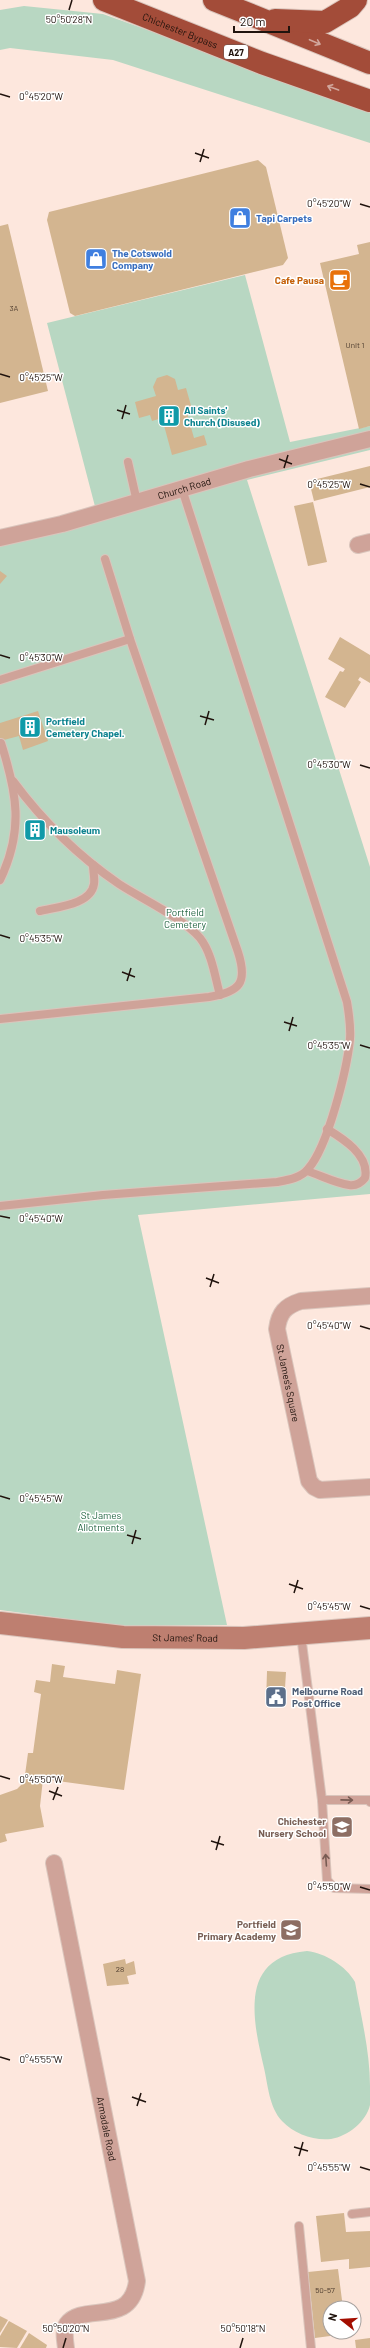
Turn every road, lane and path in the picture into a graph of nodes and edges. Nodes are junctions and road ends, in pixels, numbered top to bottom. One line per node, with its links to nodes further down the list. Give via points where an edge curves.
1 (104, 0): 6 (highway, Chichester Bypass / A27, one-way to 1, via 262,63)
2 (214, 0): 4 (highway)
3 (356, 0): 4 (highway, via 350,7 325,22)
4 (260, 19): 5 (highway, one-way to 5)
5 (370, 63)
6 (370, 101)
7 (370, 440): 9 (street, Church Road, via 249,469)
8 (128, 462): 10 (lane)
9 (182, 489): 10 (street, Church Road); 22 (lane, via 347,1002 350,1039 343,1076)
10 (137, 502): 11 (street, Church Road, via 62,524)
11 (0, 538)
12 (105, 559): 13 (lane)
13 (130, 639): 14 (lane); 20 (lane, via 242,963 243,971 239,986)
14 (0, 680)
15 (0, 743): 16 (lane)
16 (13, 781): 17 (lane, via 53,827); 18 (lane, via 14,836)
17 (93, 865): 19 (lane, via 94,885 84,898 68,905); 20 (lane, via 171,916 200,939 211,960)
18 (0, 880)
19 (40, 911)
20 (220, 995): 21 (lane)
21 (0, 1019)
22 (327, 1129): 23 (lane); 23 (lane, via 363,1152 369,1162 369,1172 362,1181 348,1185)
23 (307, 1171): 24 (lane, via 277,1182 103,1195)
24 (0, 1206)
25 (370, 1296): 26 (street, St James's Square, via 291,1304 278,1318 277,1329 309,1481 314,1488 320,1490)
26 (370, 1487)
27 (0, 1623): 29 (street, St James' Road, via 123,1637 244,1638)
28 (370, 1628): 29 (street, St James' Road)
29 (300, 1634): 30 (lane)
30 (322, 1800): 31 (lane, one-way to 31); 33 (lane, one-way to 30, via 334,1888 327,1880)
31 (370, 1802)
32 (54, 1863): 37 (street, Armadale Road, via 137,2281 136,2294 127,2304 116,2309 73,2318 64,2333)
33 (370, 1889)
34 (370, 2212): 35 (lane)
35 (352, 2214)
36 (299, 2226): 38 (lane)
37 (66, 2348)
38 (311, 2348)

